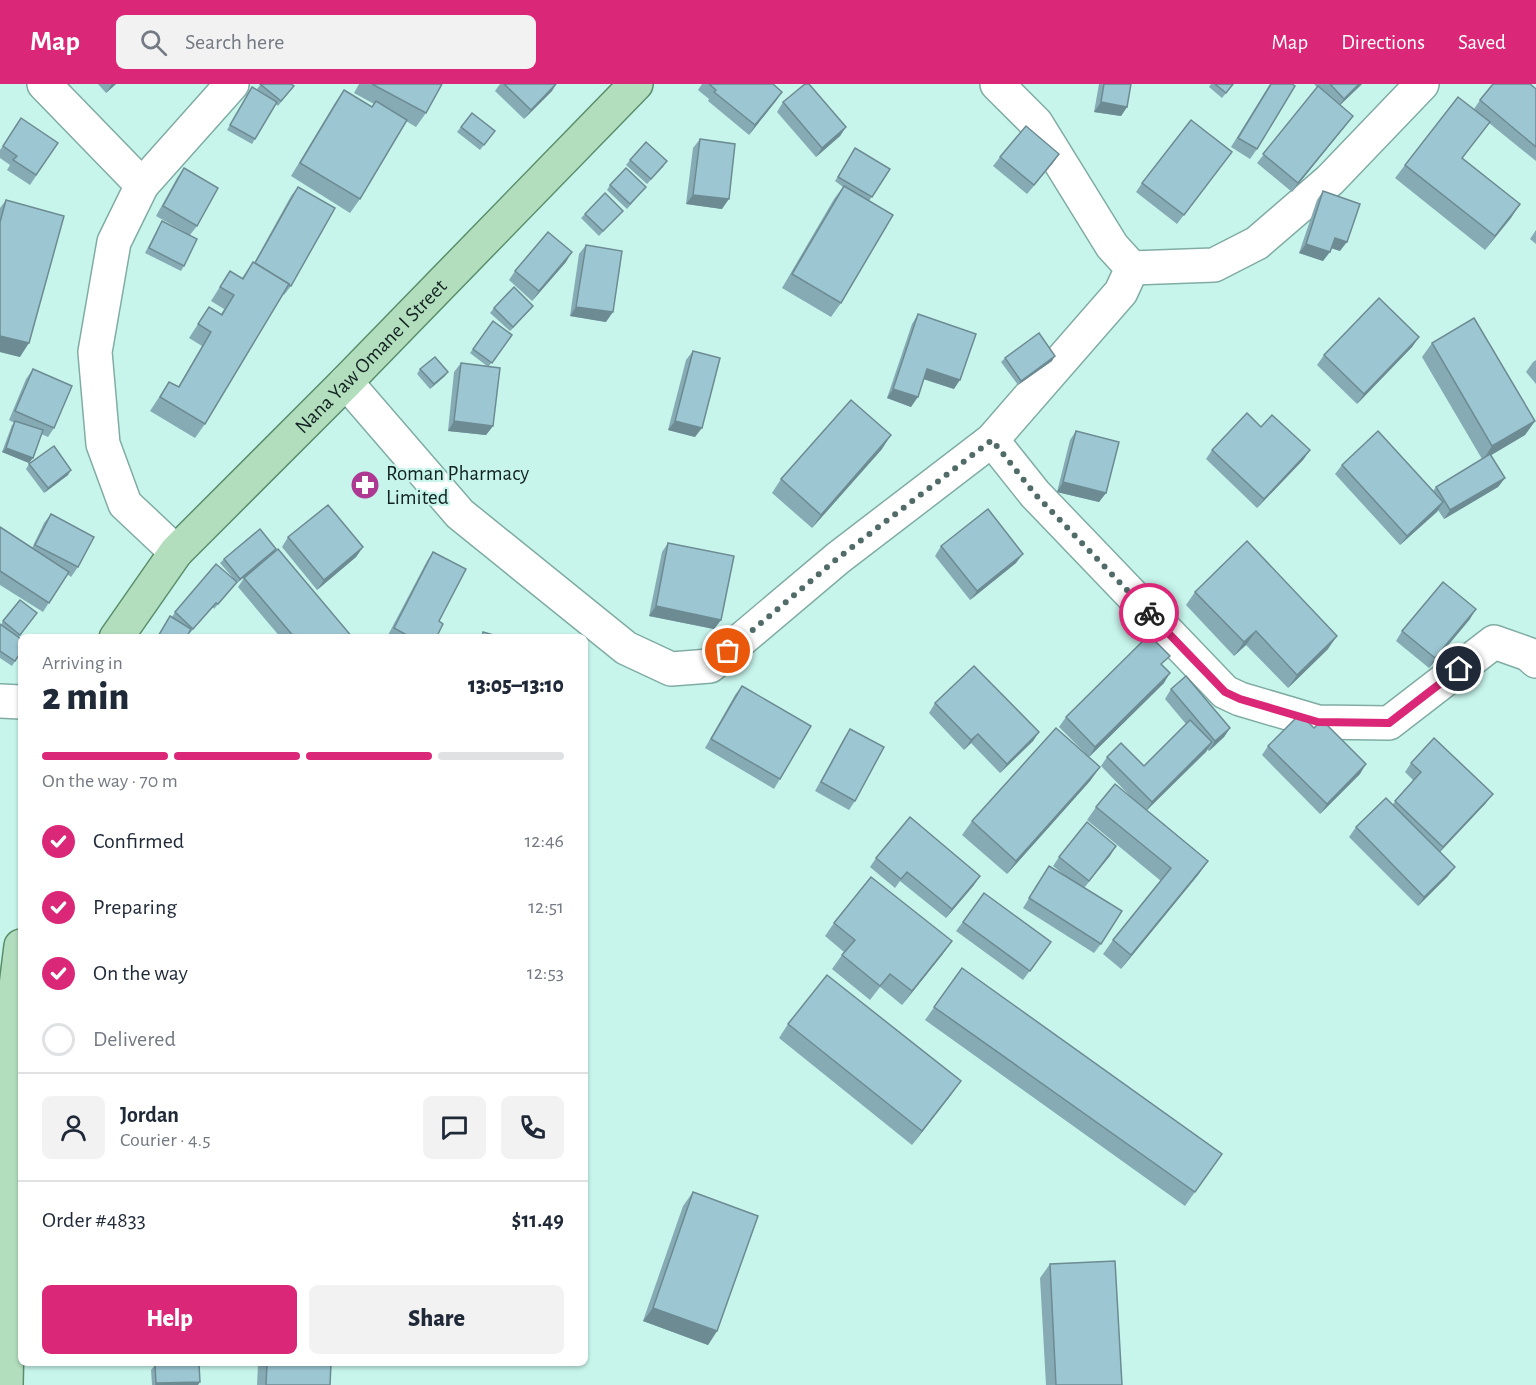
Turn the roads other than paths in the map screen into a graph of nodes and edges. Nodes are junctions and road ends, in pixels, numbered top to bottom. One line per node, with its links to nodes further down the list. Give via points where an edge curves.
1 (44, 84): 6 (street)
2 (232, 84): 6 (street)
3 (636, 84): 8 (main road, Nana Yaw Omane I Street)
4 (997, 84): 7 (street, via 1036,123 1112,246)
5 (1422, 84): 7 (street, via 1330,180 1257,243 1214,265)
6 (142, 185): 10 (street, via 114,242 95,352 103,444 125,504)
7 (1132, 268): 9 (street, via 1121,292)
8 (346, 382): 9 (street, via 460,514 627,648 671,669 710,666 838,558); 10 (main road, Nana Yaw Omane I Street)
9 (992, 440): 12 (street, via 1035,494 1225,692 1240,699 1318,722 1389,723 1494,642 1528,654)
10 (176, 552): 11 (main road, Nana Yaw Omane I Street)
11 (119, 634)
12 (1536, 661)
13 (0, 701): 14 (street)
14 (18, 702)
15 (18, 970): 16 (main road)
16 (6, 1385)

